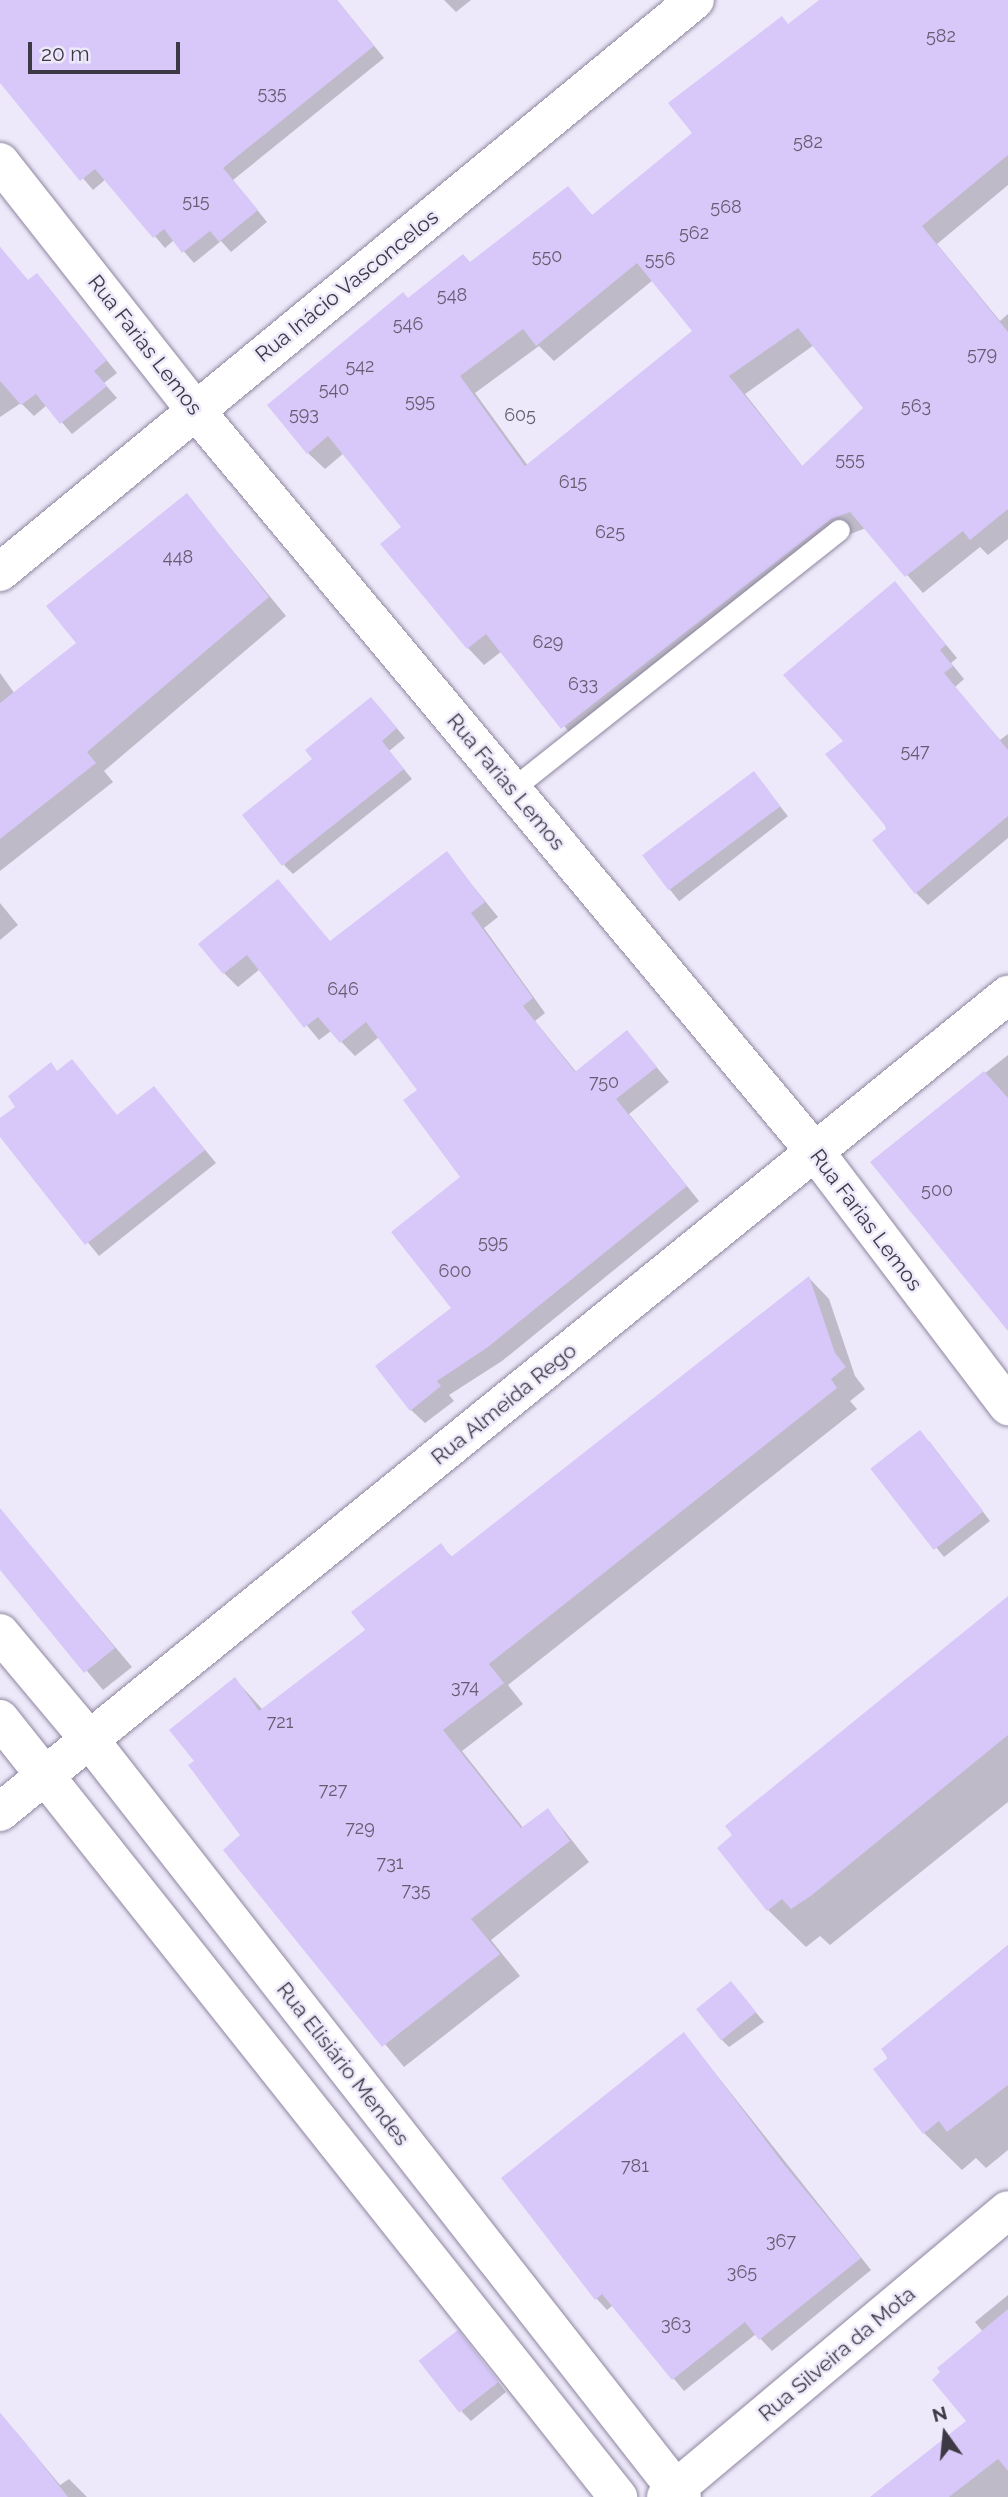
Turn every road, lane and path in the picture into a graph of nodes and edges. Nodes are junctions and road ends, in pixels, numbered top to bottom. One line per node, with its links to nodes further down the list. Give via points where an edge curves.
1 (695, 0): 3 (street, Rua Inácio Vasconcelos)
2 (0, 162): 3 (street, Rua Farias Lemos)
3 (195, 410): 5 (street, Rua Inácio Vasconcelos); 6 (street, Rua Farias Lemos)
4 (839, 530): 6 (lane)
5 (0, 572)
6 (512, 789): 8 (street, Rua Farias Lemos)
7 (1008, 995): 8 (street, Rua Almeida Rego)
8 (816, 1153): 9 (street, Rua Farias Lemos); 12 (street, Rua Almeida Rego)
9 (1008, 1406)
10 (0, 1633): 12 (street, Rua Elisiário Mendes)
11 (0, 1719): 13 (street)
12 (89, 1739): 13 (street, Rua Almeida Rego); 15 (street, Rua Elisiário Mendes)
13 (46, 1776): 14 (street, Rua Almeida Rego); 16 (street)
14 (0, 1812)
15 (400, 2137): 16 (street); 18 (street, Rua Elisiário Mendes)
16 (359, 2171): 19 (street)
17 (1008, 2210): 18 (street, Rua Silveira da Mota)
18 (674, 2495)
19 (618, 2497)

